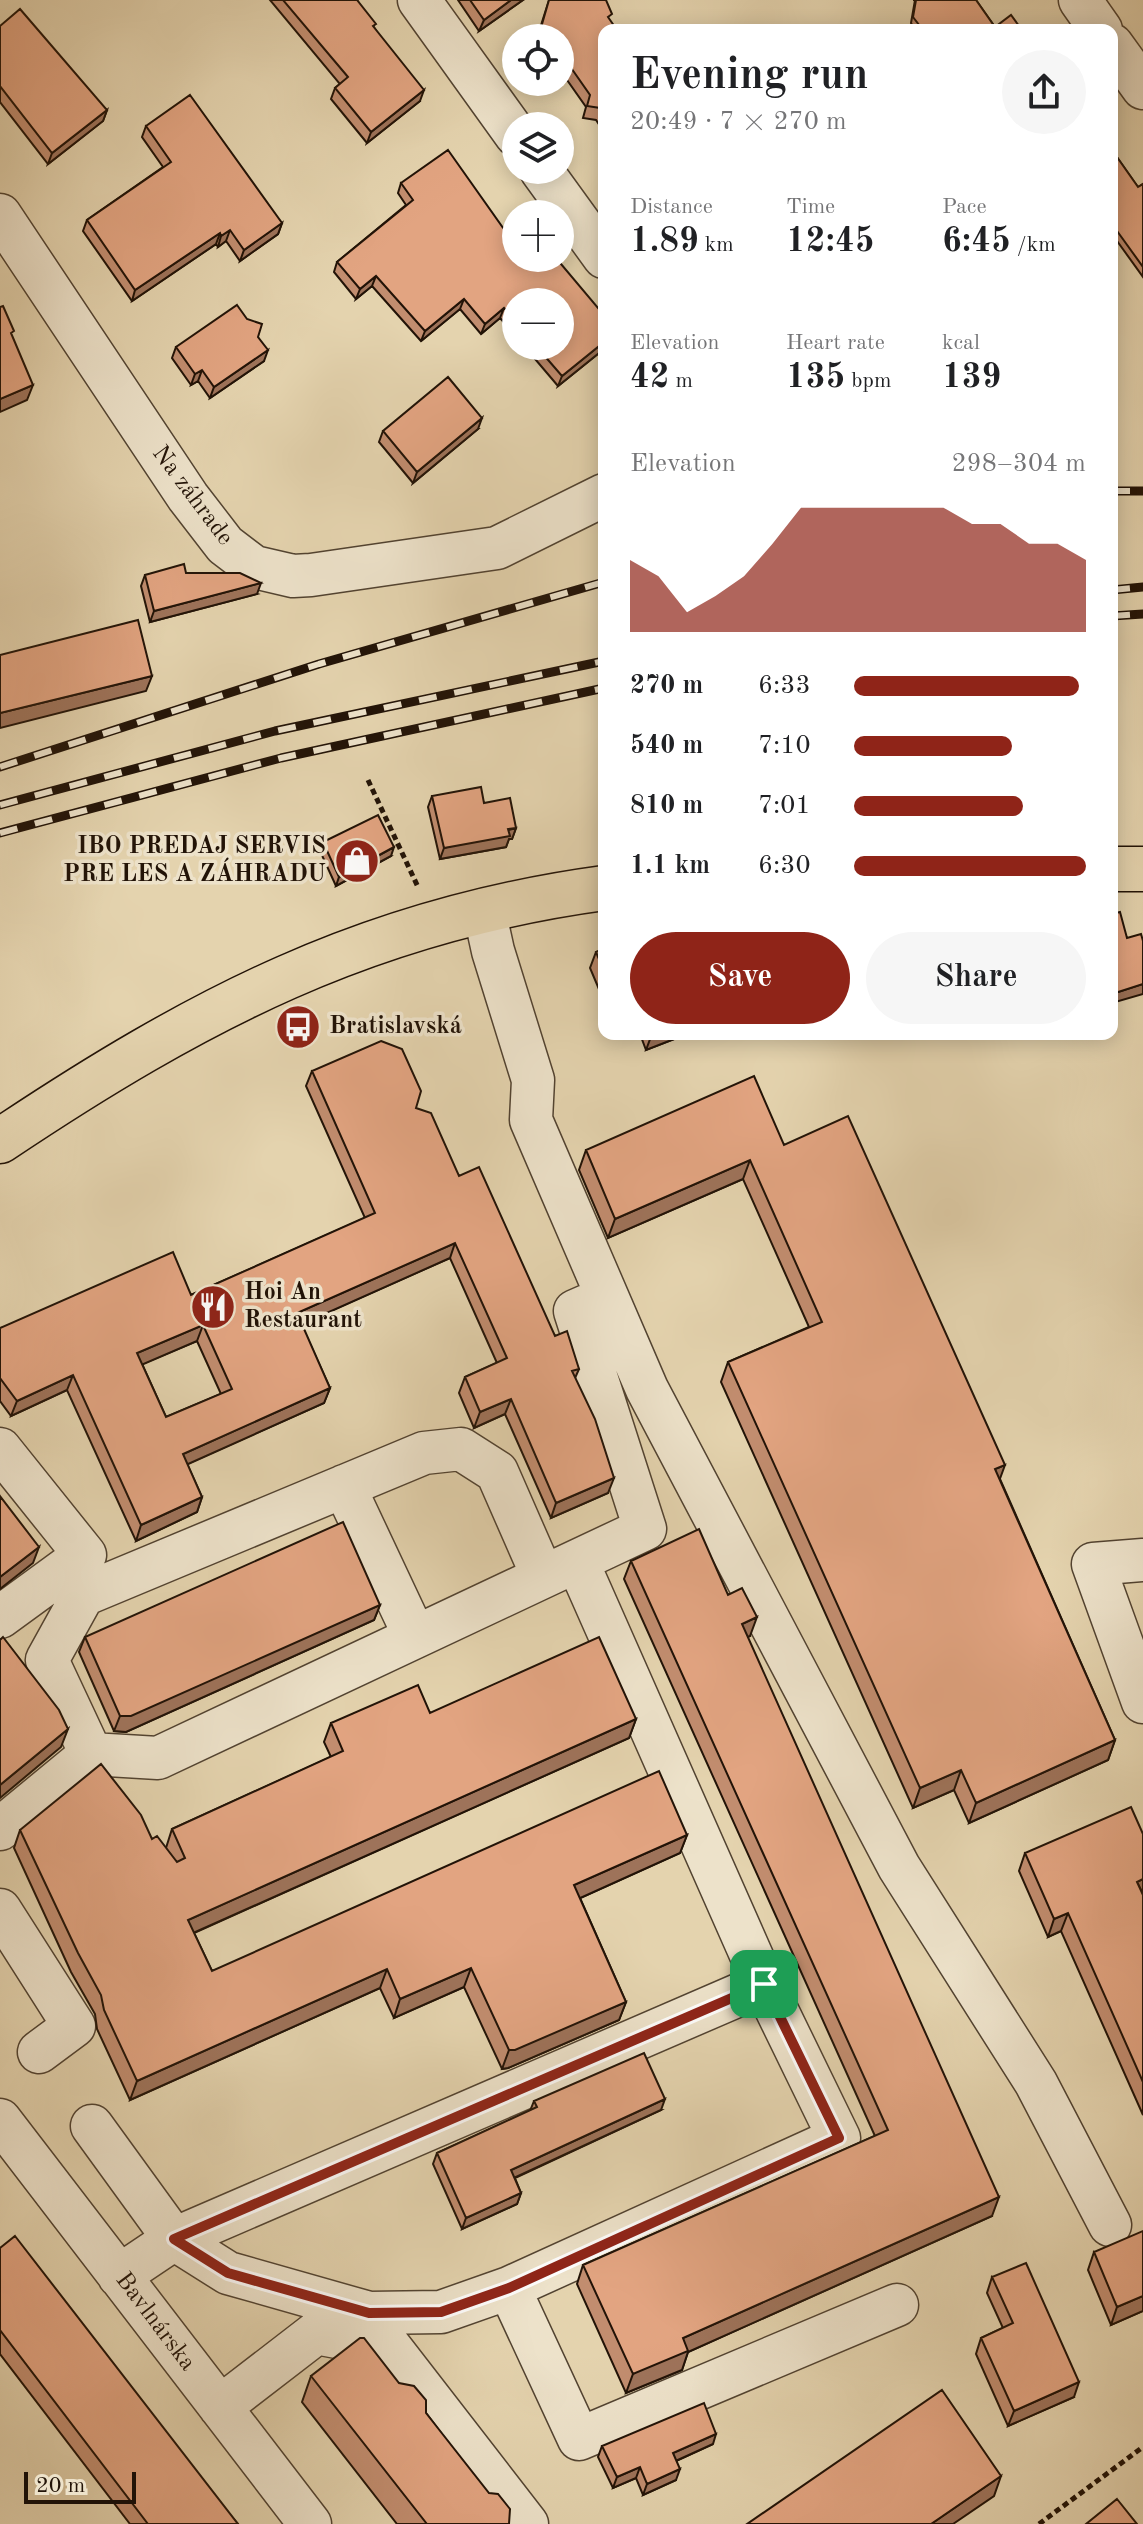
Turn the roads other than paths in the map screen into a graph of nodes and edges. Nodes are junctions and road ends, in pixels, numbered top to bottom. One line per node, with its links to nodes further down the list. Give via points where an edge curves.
1 (419, 0): 6 (street)
2 (1080, 0): 3 (street)
3 (1097, 24)
4 (1118, 53): 5 (street)
5 (1143, 88)
6 (502, 116)
7 (551, 184): 9 (street)
8 (0, 215): 10 (street, Na záhrade, via 188,497 225,545 254,567 311,575 497,548)
9 (598, 249)
10 (598, 498)
11 (1118, 869): 12 (main road)
12 (1143, 869)
13 (598, 889): 14 (main road)
14 (484, 910): 15 (main road, via 435,921 296,971 168,1034); 16 (street, via 533,1080 531,1120)
15 (0, 1141)
16 (607, 1297): 20 (street, via 575,1311 645,1529); 31 (street, via 647,1389 899,1867 1036,2083)
17 (0, 1449): 21 (street, via 85,1555)
18 (344, 1486): 20 (street, via 424,1453 461,1449 497,1472); 22 (street); 24 (street, via 83,1595 47,1660)
19 (1143, 1560): 23 (street, via 1093,1564)
20 (560, 1569): 22 (street); 27 (street)
21 (0, 1617)
22 (415, 1637): 24 (street, via 158,1758)
23 (1143, 1702)
24 (91, 1754): 25 (street)
25 (0, 1829)
26 (0, 1910): 28 (street, via 74,2026)
27 (764, 1984): 32 (street); 34 (street, via 839,2138)
28 (39, 2052)
29 (0, 2120): 33 (street, Bavlnárska)
30 (92, 2126): 32 (street)
31 (1110, 2225)
32 (174, 2239): 33 (street); 34 (street, via 228,2273 369,2313 441,2312)
33 (119, 2276): 36 (street, Bavlnárska)
34 (509, 2288): 35 (street, via 579,2439)
35 (897, 2305)
36 (220, 2407): 37 (street, Bavlnárska); 38 (street, via 316,2333 390,2347)
37 (310, 2524)
38 (527, 2524)

